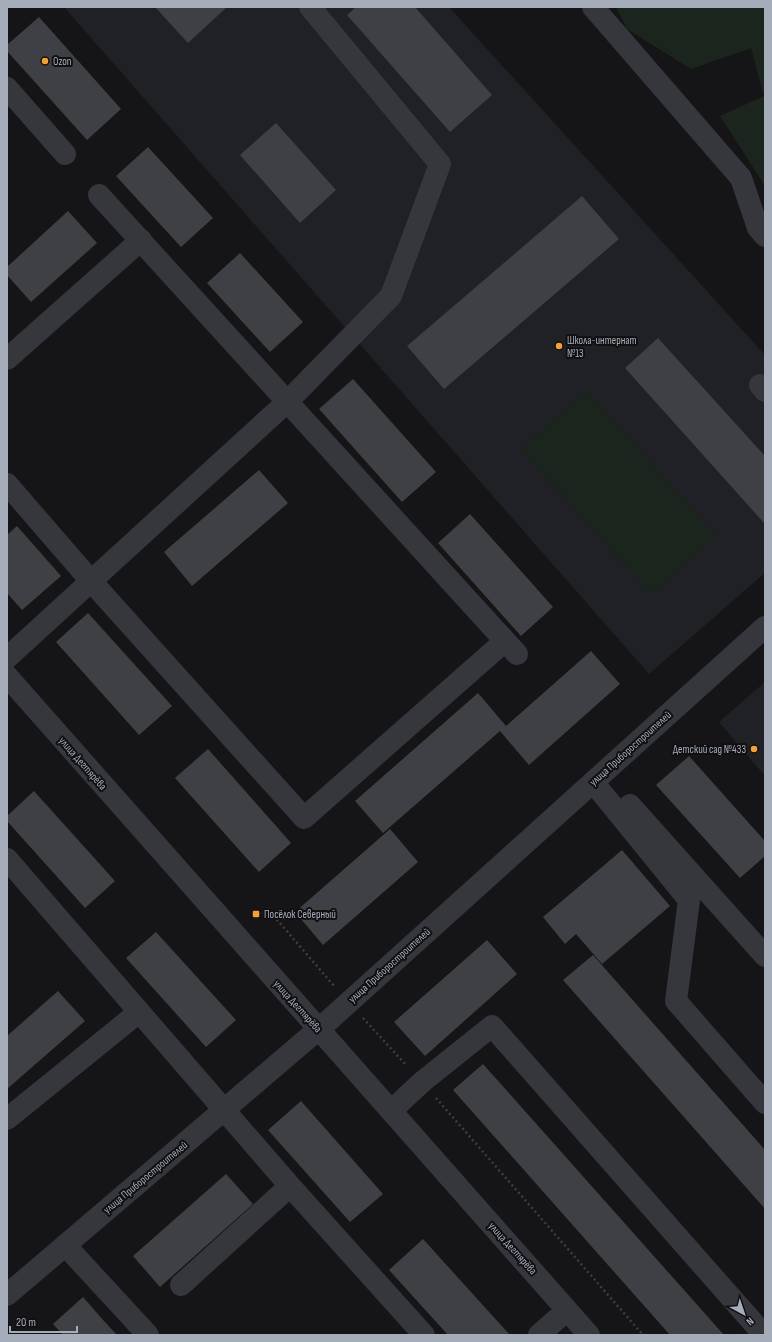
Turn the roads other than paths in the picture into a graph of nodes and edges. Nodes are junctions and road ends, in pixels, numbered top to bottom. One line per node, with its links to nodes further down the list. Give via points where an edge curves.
1 (310, 7): 9 (street, via 440,164 391,296)
2 (593, 7): 6 (street, via 741,178 758,228)
3 (7, 88): 4 (street)
4 (65, 154)
5 (99, 195): 7 (street)
6 (765, 236)
7 (141, 240): 8 (street); 9 (street)
8 (7, 359)
9 (287, 402): 11 (street); 11 (street, via 511,648 304,818)
10 (7, 484): 11 (street)
11 (91, 581): 13 (street)
12 (765, 627): 15 (street, улица Приборостроителей)
13 (7, 658)
14 (7, 676): 20 (street, улица Дегтярёва)
15 (593, 782): 16 (street); 20 (street, улица Приборостроителей)
16 (613, 806): 18 (street, via 629,804); 21 (street, via 689,900 676,1001)
17 (7, 860): 19 (street)
18 (765, 956)
19 (139, 1012): 22 (street); 24 (street)
20 (318, 1029): 22 (street, улица Приборостроителей); 23 (street, улица Дегтярёва)
21 (765, 1103)
22 (225, 1110): 25 (street); 26 (street, улица Приборостроителей)
23 (391, 1111): 29 (street, улица Дегтярёва); 34 (street, via 422,1082 492,1026)
24 (7, 1119)
25 (290, 1186): 27 (street); 31 (street)
26 (64, 1245): 28 (street, улица Приборостроителей); 30 (street)
27 (181, 1285)
28 (7, 1295)
29 (567, 1310): 32 (street); 33 (street, улица Дегтярёва)
30 (148, 1335)
31 (424, 1335)
32 (539, 1335)
33 (589, 1335)
34 (764, 1335)

